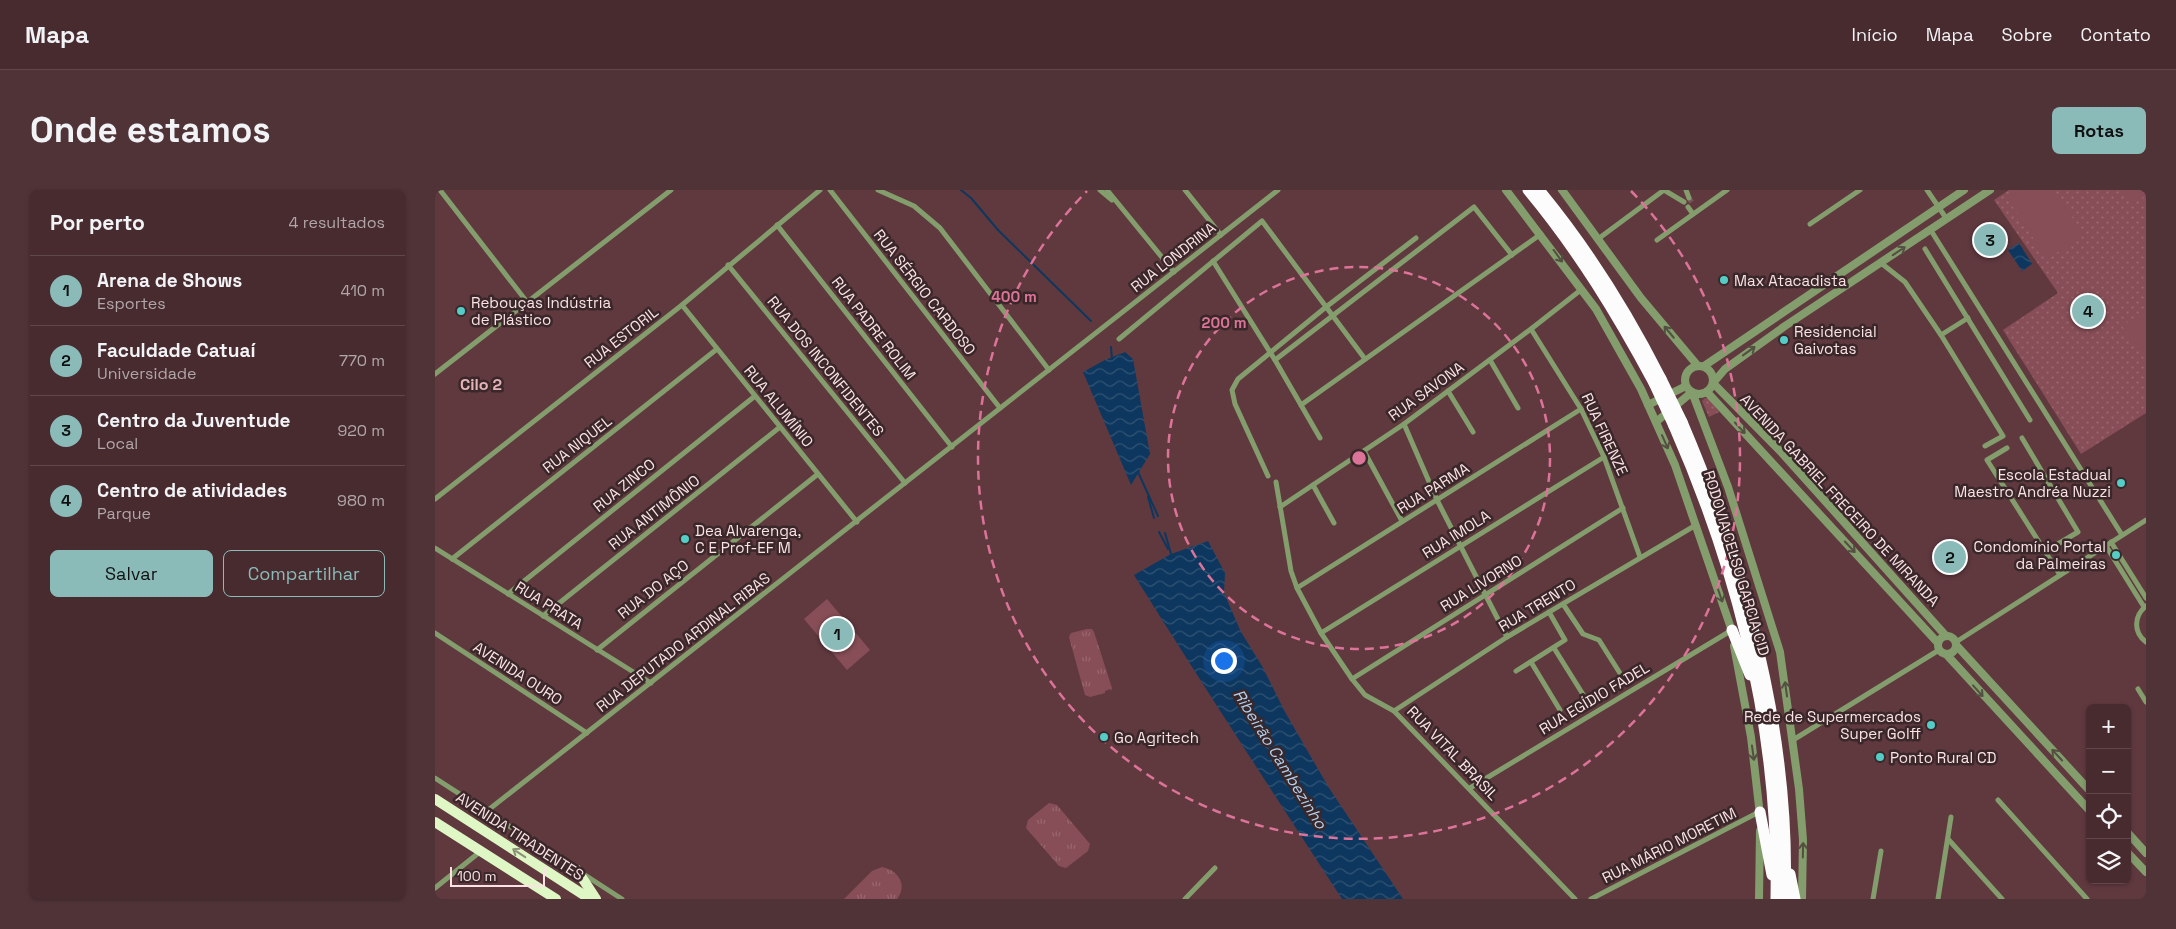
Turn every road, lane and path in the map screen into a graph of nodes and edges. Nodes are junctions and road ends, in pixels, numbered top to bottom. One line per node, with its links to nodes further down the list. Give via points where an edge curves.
1 (439, 190): 45 (street)
2 (671, 190): 45 (street)
3 (820, 190): 31 (street, RUA ESTORIL)
4 (830, 190): 72 (street, RUA SÉRGIO CARDOSO)
5 (879, 190): 62 (street, via 914,206 940,228)
6 (1100, 190): 25 (street)
7 (1107, 190): 25 (street)
8 (1185, 190): 34 (street)
9 (1278, 190): 34 (street, RUA LONDRINA)
10 (1506, 190): 33 (street)
11 (1528, 190): 64 (highway, RODOVIA CELSO GARCIA CID, via 1579,256)
12 (1539, 190): 64 (highway, RODOVIA CELSO GARCIA CID, via 1605,279 1640,338)
13 (1562, 190): 36 (street)
14 (1664, 190): 24 (street); 36 (street)
15 (1685, 190): 23 (street)
16 (1727, 190): 28 (street)
17 (1846, 190): 22 (street)
18 (1860, 190): 22 (street)
19 (1927, 190): 27 (street)
20 (1965, 190): 27 (street)
21 (1990, 190): 29 (street)
22 (1850, 197): 30 (street)
23 (1689, 198)
24 (1684, 202)
25 (1121, 206): 43 (street)
26 (1691, 206): 28 (street)
27 (1939, 207): 29 (street); 47 (street)
28 (1696, 212): 37 (street)
29 (1946, 218): 32 (street)
30 (1811, 224)
31 (777, 225): 42 (street, RUA ESTORIL); 84 (street, RUA PADRE ROLIM)
32 (1930, 229): 41 (street, one-way to 32); 102 (street)
33 (1541, 234): 39 (street); 44 (street, one-way to 44)
34 (1221, 235): 43 (street, RUA LONDRINA)
35 (1416, 238): 48 (street)
36 (1598, 239): 61 (street, one-way to 36, via 1641,298)
37 (1657, 240)
38 (1925, 249): 50 (street)
39 (1512, 255): 49 (street, via 1474,207); 58 (street)
40 (1213, 261): 48 (street, via 1261,221); 54 (street); 57 (street)
41 (1881, 263): 51 (street); 53 (street, via 1905,282)
42 (728, 265): 46 (street, RUA ESTORIL); 91 (street, RUA DOS INCONFIDENTES)
43 (1174, 272): 55 (street, RUA LONDRINA)
44 (1582, 289): 52 (street, RUA SAVONA); 71 (street)
45 (527, 302): 63 (street)
46 (682, 305): 56 (street, RUA ALUMÍNIO); 93 (street, RUA ESTORIL)
47 (1791, 306): 51 (street, via 1795,312); 61 (street)
48 (1326, 307): 49 (street); 57 (street)
49 (1333, 315): 58 (street); 59 (street)
50 (1968, 318): 53 (street); 75 (street)
51 (1785, 326): 65 (street, one-way to 51, via 1725,369)
52 (1531, 329): 60 (street, RUA SAVONA); 74 (street, RUA FIRENZE)
53 (1941, 335): 83 (street, via 2003,436)
54 (1119, 339)
55 (1082, 344): 62 (street, RUA DEPUTADO ARDINAL RIBAS)
56 (717, 349): 69 (street, RUA ALUMÍNIO); 108 (street, RUA NIQUEL)
57 (1270, 352): 59 (street); 89 (street, via 1238,379 1232,390 1235,404)
58 (1365, 359): 70 (street)
59 (1275, 360): 70 (street)
60 (1490, 360): 67 (street, RUA SAVONA); 73 (street)
61 (1701, 366): 65 (street, via 1712,373); 66 (street, via 1689,369 1686,374)
62 (1049, 370): 72 (street, RUA DEPUTADO ARDINAL RIBAS)
63 (435, 374)
64 (1657, 381): 78 (highway, RODOVIA CELSO GARCIA CID, bridge)
65 (1713, 383): 68 (street); 121 (street, AVENIDA GABRIEL FRECEIRO DE MIRANDA, via 1781,453)
66 (1689, 389): 68 (street, via 1701,394); 71 (street); 76 (street); 140 (street, one-way to 66, via 1780,652 1727,488)
67 (1448, 392): 77 (street, RUA SAVONA); 80 (street)
68 (1707, 392): 126 (street, AVENIDA GABRIEL FRECEIRO DE MIRANDA, one-way to 126)
69 (755, 396): 79 (street, RUA ALUMÍNIO); 111 (street, RUA ZINCO)
70 (1301, 405): 81 (street)
71 (1648, 405): 76 (street)
72 (1000, 408): 84 (street, RUA DEPUTADO ARDINAL RIBAS)
73 (1518, 408)
74 (1581, 408): 87 (street, RUA FIRENZE); 94 (street, RUA PARMA)
75 (2030, 420)
76 (1656, 422): 101 (street, one-way to 101)
77 (1404, 424): 86 (street, RUA SAVONA); 94 (street)
78 (1678, 424): 136 (highway, RODOVIA CELSO GARCIA CID, via 1742,618); 153 (highway, RODOVIA CELSO GARCIA CID, via 1701,468 1725,534 1760,652 1776,743)
79 (780, 427): 88 (street, RUA ALUMÍNIO); 117 (street, RUA ANTIMÔNIO)
80 (1473, 432)
81 (1320, 438)
82 (2021, 438): 106 (street, via 2078,532)
83 (1985, 446)
84 (952, 447): 91 (street, RUA DEPUTADO ARDINAL RIBAS)
85 (2007, 448): 106 (street, via 1987,460)
86 (1364, 451): 92 (street, RUA SAVONA); 98 (street)
87 (1605, 457): 96 (street, RUA FIRENZE); 104 (street, RUA IMOLA)
88 (818, 474): 99 (street, RUA ALUMÍNIO); 127 (street, RUA DO AÇO)
89 (1268, 476)
90 (1276, 482): 95 (street, RUA VITAL BRASIL)
91 (905, 484): 99 (street, RUA DEPUTADO ARDINAL RIBAS)
92 (1313, 484): 95 (street, RUA SAVONA); 100 (street)
93 (435, 499)
94 (1437, 500): 98 (street, RUA PARMA); 104 (street)
95 (1280, 507): 110 (street, RUA VITAL BRASIL)
96 (1623, 508): 107 (street, RUA FIRENZE); 112 (street, RUA LIVORNO)
97 (2146, 520): 102 (street)
98 (1402, 521): 110 (street, RUA PARMA)
99 (857, 522): 132 (street, RUA DEPUTADO ARDINAL RIBAS)
100 (1334, 523)
101 (1696, 526): 107 (street, RUA TRENTO); 118 (street, one-way to 118)
102 (2122, 535): 103 (street)
103 (2109, 544): 109 (street); 113 (street); 115 (street)
104 (1460, 546): 112 (street); 120 (street, RUA IMOLA)
105 (435, 548): 108 (street, RUA PRATA)
106 (2046, 551): 109 (street)
107 (1640, 557): 114 (street, RUA TRENTO)
108 (452, 558): 111 (street, RUA PRATA)
109 (2060, 575): 124 (street)
110 (1297, 588): 120 (street, RUA VITAL BRASIL)
111 (508, 594): 117 (street, RUA PRATA)
112 (1486, 595): 122 (street); 131 (street, RUA LIVORNO)
113 (2146, 598)
114 (1563, 604): 116 (street, RUA TRENTO); 130 (street, via 1583,634 1599,640)
115 (2145, 606): 123 (street, via 2136,626)
116 (1549, 612): 122 (street, RUA TRENTO); 125 (street, via 1565,640)
117 (543, 616): 127 (street, RUA PRATA)
118 (1732, 630): 136 (highway); 143 (street, RUA EGÍDIO FADEL); 148 (street, one-way to 148, via 1751,737)
119 (435, 633): 139 (street, AVENIDA OURO)
120 (1321, 633): 131 (street, RUA VITAL BRASIL)
121 (1946, 636): 124 (street, via 1952,637); 126 (street, via 1941,638)
122 (1507, 638): 138 (street, RUA TRENTO)
123 (2146, 642)
124 (1956, 644): 126 (street, via 1953,652); 142 (street, one-way to 124)
125 (1554, 648): 128 (street); 134 (street)
126 (1941, 649): 140 (street); 146 (street, AVENIDA GABRIEL FRECEIRO DE MIRANDA, one-way to 146)
127 (597, 650): 132 (street, RUA PRATA)
128 (1531, 662): 129 (street); 137 (street)
129 (1516, 671)
130 (1623, 678)
131 (1351, 679): 138 (street, RUA VITAL BRASIL, via 1365,695)
132 (651, 684): 139 (street, RUA DEPUTADO ARDINAL RIBAS)
133 (2138, 689): 135 (street)
134 (1584, 696)
135 (2146, 702)
136 (1762, 708): 170 (highway, RODOVIA CELSO GARCIA CID, via 1773,797)
137 (1560, 710)
138 (1394, 711): 143 (street, RUA VITAL BRASIL)
139 (587, 734): 147 (street, RUA DEPUTADO ARDINAL RIBAS)
140 (1793, 740): 173 (street, one-way to 140, via 1803,840)
141 (435, 778): 147 (street)
142 (2086, 787)
143 (1470, 788): 167 (street, RUA VITAL BRASIL)
144 (435, 798): 163 (highway, AVENIDA TIRADENTES, one-way to 144)
145 (1998, 800): 177 (street)
146 (2086, 807)
147 (487, 811): 159 (street)
148 (1760, 812): 168 (street, RUA MÁRIO MORETIM); 169 (street); 170 (highway)
149 (1951, 817): 152 (street)
150 (435, 822): 154 (highway)
151 (2131, 836): 156 (street)
152 (1947, 839): 175 (street); 176 (street)
153 (1785, 848): 171 (highway, RODOVIA CELSO GARCIA CID); 172 (highway)
154 (481, 851): 161 (street); 162 (highway)
155 (1881, 851): 174 (street)
156 (2146, 852)
157 (2131, 856): 160 (street)
158 (1215, 868): 166 (street)
159 (577, 870): 164 (highway); 165 (street)
160 (2146, 872)
161 (435, 888)
162 (556, 899)
163 (590, 899)
164 (596, 899)
165 (622, 899)
166 (1185, 899)
167 (1575, 899)
168 (1591, 899)
169 (1759, 899)
170 (1776, 899)
171 (1785, 899)
172 (1795, 899)
173 (1802, 899)
174 (1873, 899)
175 (1938, 899)
176 (2002, 899)
177 (2087, 899)

